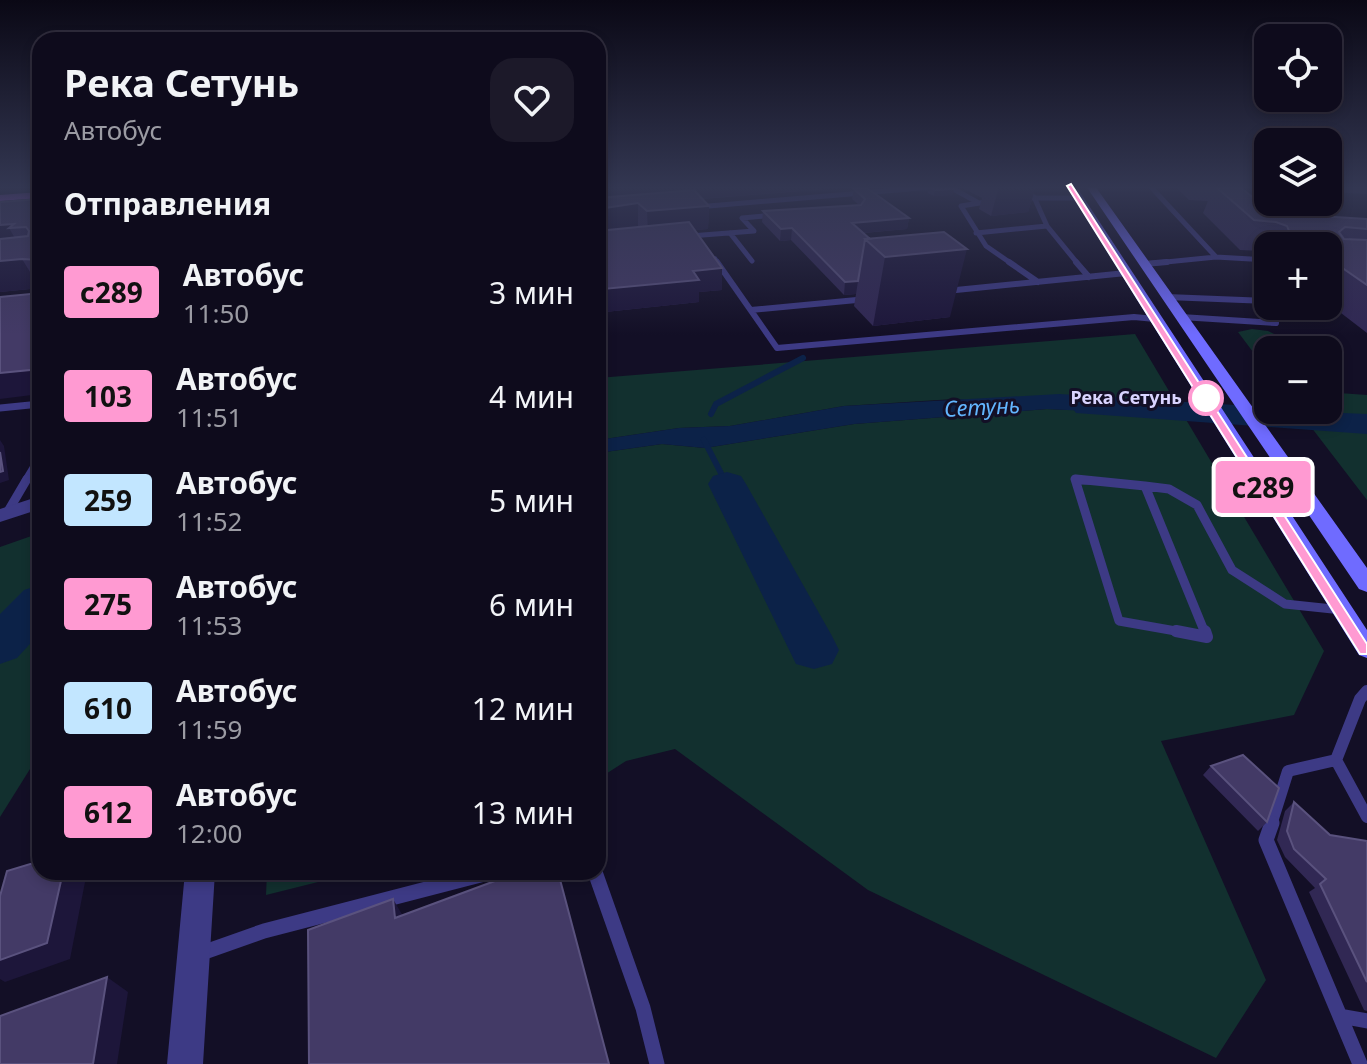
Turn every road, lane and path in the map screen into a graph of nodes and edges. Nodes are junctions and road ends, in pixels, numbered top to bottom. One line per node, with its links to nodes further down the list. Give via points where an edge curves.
1 (701, 236): 8 (lane)
2 (732, 236): 12 (lane)
3 (978, 236): 16 (lane)
4 (1055, 236): 15 (lane)
5 (1102, 236): 14 (main road)
6 (1124, 236): 13 (main road)
7 (1196, 236): 10 (lane)
8 (687, 237)
9 (707, 247): 21 (lane)
10 (1216, 257): 11 (lane); 13 (lane)
11 (1254, 259)
12 (752, 261)
13 (1144, 264): 18 (main road)
14 (1126, 273): 15 (lane); 23 (main road)
15 (1089, 277): 16 (lane)
16 (1038, 282): 17 (lane)
17 (933, 292)
18 (1167, 297): 20 (lane); 22 (main road)
19 (874, 298): 21 (lane)
20 (1254, 300)
21 (751, 310): 23 (lane, via 777,348)
22 (1181, 317): 24 (lane); 31 (main road)
23 (1155, 319): 32 (main road)
24 (1276, 323)
25 (32, 405): 26 (lane)
26 (0, 408)
27 (32, 469): 30 (lane)
28 (1145, 486): 28 (lane, via 1075,479 1119,621 1207,637); 32 (lane, via 1169,489 1197,505 1232,570 1242,577 1285,604)
29 (32, 505): 30 (street)
30 (3, 515)
31 (1367, 584)
32 (1342, 610): 33 (main road)
33 (1367, 649)
34 (1367, 691): 35 (lane)
35 (1336, 760): 36 (lane); 41 (lane, via 1288,771 1266,840)
36 (1367, 817)
37 (199, 880): 40 (street)
38 (461, 880): 40 (lane, via 264,931)
39 (598, 880): 44 (lane)
40 (193, 956): 43 (street)
41 (1340, 1016): 42 (lane); 45 (lane)
42 (1367, 1021)
43 (185, 1064)
44 (657, 1064)
45 (1360, 1064)

